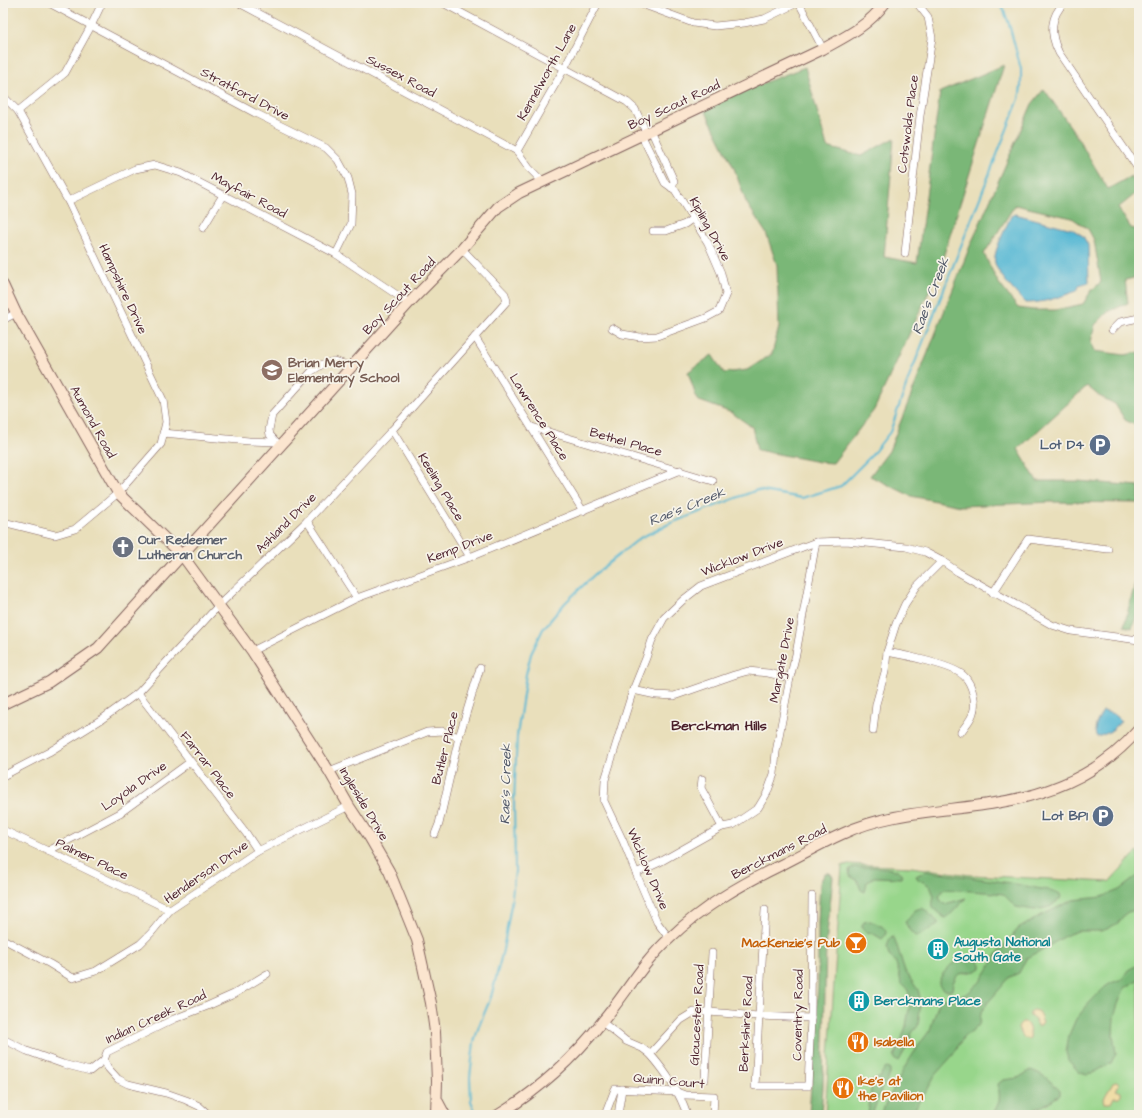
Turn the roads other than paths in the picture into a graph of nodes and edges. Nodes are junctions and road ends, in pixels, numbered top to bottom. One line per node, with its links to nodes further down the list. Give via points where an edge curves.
1 (49, 3): 11 (street, Stratford Drive)
2 (102, 3): 11 (street)
3 (239, 3): 17 (street, Sussex Road)
4 (443, 3): 13 (street, Kipling Drive)
5 (598, 3): 13 (street, Kennelworth Lane)
6 (639, 3): 7 (street, via 693,23 715,26 764,19)
7 (798, 3): 12 (street)
8 (885, 3): 12 (street, Boy Scout Road, via 877,14 857,30)
9 (917, 3): 27 (street, Cotswolds Place, via 928,17 932,38 920,116)
10 (1064, 3): 18 (street, via 1054,19 1054,43)
11 (91, 26): 15 (street, via 65,73); 28 (street, Stratford Drive, via 326,148 338,160 348,178 352,194 351,224)
12 (823, 49): 16 (street, Boy Scout Road)
13 (564, 68): 16 (street, Kipling Drive, via 627,102 635,109); 17 (street, Kennelworth Lane)
14 (3, 96): 15 (street, Hampshire Drive)
15 (18, 111): 22 (street, Hampshire Drive)
16 (646, 132): 19 (street, Boy Scout Road); 20 (street, Kipling Drive, via 665,183); 20 (street, Kipling Drive, via 674,181)
17 (517, 151): 19 (street, Sussex Road)
18 (1139, 170)
19 (542, 181): 26 (street, Boy Scout Road, via 519,192 498,207)
20 (672, 188): 23 (street, Kipling Drive)
21 (223, 195): 22 (street, Mayfair Road, via 181,173 155,165 135,169); 24 (street); 28 (street, Mayfair Road)
22 (68, 201): 40 (street, Hampshire Drive, via 163,400 166,422)
23 (692, 219): 25 (street, via 666,231); 34 (street, Kipling Drive, via 708,243 721,273 726,294 719,311 657,336 622,334)
24 (203, 228)
25 (653, 231)
26 (462, 249): 30 (street, Boy Scout Road); 36 (street, Ashland Drive, via 505,294 507,301)
27 (905, 253)
28 (336, 254): 30 (street, Mayfair Road)
29 (3, 285): 31 (street, Aumond Road)
30 (409, 303): 37 (street, Boy Scout Road)
31 (16, 313): 33 (street); 44 (street, Aumond Road)
32 (1139, 318): 35 (street, via 1120,322)
33 (3, 320)
34 (612, 328)
35 (1112, 330)
36 (475, 336): 38 (street, Lawrence Place); 39 (street, Ashland Drive)
37 (350, 368): 41 (street, Boy Scout Road); 41 (street, via 334,361 322,364 312,371 272,415 270,435)
38 (532, 427): 42 (street, Bethel Place); 45 (street, Lawrence Place)
39 (392, 430): 46 (street, Ashland Drive); 51 (street, Keeling Place)
40 (163, 433): 41 (street); 44 (street, Hampshire Drive, via 161,444)
41 (278, 444): 50 (street, Boy Scout Road)
42 (680, 470): 43 (street, Bethel Place); 45 (street, Kemp Drive)
43 (713, 480)
44 (118, 493): 47 (street, Hampshire Drive, via 75,529 55,535); 50 (street, Aumond Road)
45 (583, 510): 51 (street, Kemp Drive)
46 (307, 521): 54 (street); 55 (street, Ashland Drive)
47 (3, 522)
48 (816, 542): 52 (street, Wicklow Drive, via 846,541 906,547 925,552); 60 (street, Margate Drive); 61 (street, Wicklow Drive, via 701,586 683,600 664,618 652,640)
49 (1108, 549): 53 (street, via 1028,539)
50 (182, 555): 55 (street, Ingleside Drive); 63 (street, Boy Scout Road, via 98,648 49,682)
51 (470, 557): 54 (street, Kemp Drive)
52 (942, 561): 53 (street, Wicklow Drive); 58 (street, via 917,586 905,604)
53 (993, 592): 56 (street, Wicklow Drive, via 1052,626)
54 (357, 598): 57 (street, Kemp Drive)
55 (219, 605): 57 (street, Ingleside Drive); 62 (street, Ashland Drive)
56 (1139, 640)
57 (252, 651): 69 (street, Ingleside Drive)
58 (887, 652): 65 (street); 66 (street, via 949,668 963,676 972,688 974,700 973,713)
59 (480, 668): 67 (street, Butler Place)
60 (790, 678): 61 (street, via 748,671 674,696); 73 (street, Margate Drive, via 774,774 767,793 758,808 732,825)
61 (633, 690): 78 (street, Wicklow Drive, via 605,780 604,801 624,841)
62 (138, 693): 68 (street, Farrar Place); 70 (street, Ashland Drive, via 49,752)
63 (3, 704)
64 (1139, 729): 82 (street, Berckmans Road, via 1108,759 1054,789 1000,802 908,814 881,820 842,834 729,892 700,911)
65 (873, 731)
66 (961, 732)
67 (459, 737): 69 (street, via 442,731 427,732); 75 (street, Butler Place)
68 (190, 762): 76 (street, Loyola Drive, via 120,813); 77 (street, Farrar Place)
69 (329, 771): 72 (street, Ingleside Drive)
70 (3, 776)
71 (702, 779): 73 (street, via 701,788)
72 (348, 806): 77 (street, Henderson Drive); 97 (street, Ingleside Drive, via 389,871 416,940 436,1032)
73 (722, 827): 78 (street, Margate Drive)
74 (3, 830): 76 (street, Palmer Place)
75 (435, 834)
76 (48, 851): 80 (street, Palmer Place)
77 (258, 851): 80 (street, Henderson Drive)
78 (636, 873): 82 (street, Wicklow Drive, via 657,922)
79 (812, 896): 88 (street, Coventry Road)
80 (170, 910): 83 (street, Henderson Drive, via 140,944 96,971 73,978)
81 (765, 910): 87 (street, Berkshire Road)
82 (669, 938): 89 (street, Berckmans Road)
83 (3, 939)
84 (712, 953): 86 (street, Gloucester Road)
85 (267, 974): 92 (street, Indian Creek Road, via 234,994 174,1019 107,1052)
86 (709, 1012): 87 (street); 91 (street, via 694,1012 681,1020); 93 (street, Gloucester Road)
87 (758, 1016): 88 (street); 94 (street, Berkshire Road, via 755,1086)
88 (811, 1018): 94 (street, Coventry Road)
89 (602, 1022): 91 (street, via 626,1041); 102 (street, Berckmans Road, via 568,1061 548,1079)
90 (3, 1039): 92 (street, via 27,1051 90,1071)
91 (650, 1054): 96 (street)
92 (104, 1060): 98 (street, Indian Creek Road, via 118,1079 186,1100 199,1106)
93 (705, 1079)
94 (808, 1086)
95 (622, 1089): 96 (street, Quinn Court); 103 (street, Quinn Court, via 614,1089); 104 (street, Quinn Court)
96 (677, 1092): 105 (street); 106 (street, Quinn Court, via 685,1095 714,1096)
97 (437, 1100): 99 (street, Ingleside Drive); 100 (street, Ingleside Drive); 101 (street)
98 (208, 1115)
99 (436, 1115)
100 (440, 1115)
101 (445, 1115)
102 (498, 1115)
103 (605, 1115)
104 (618, 1115)
105 (687, 1115)
106 (713, 1115)

